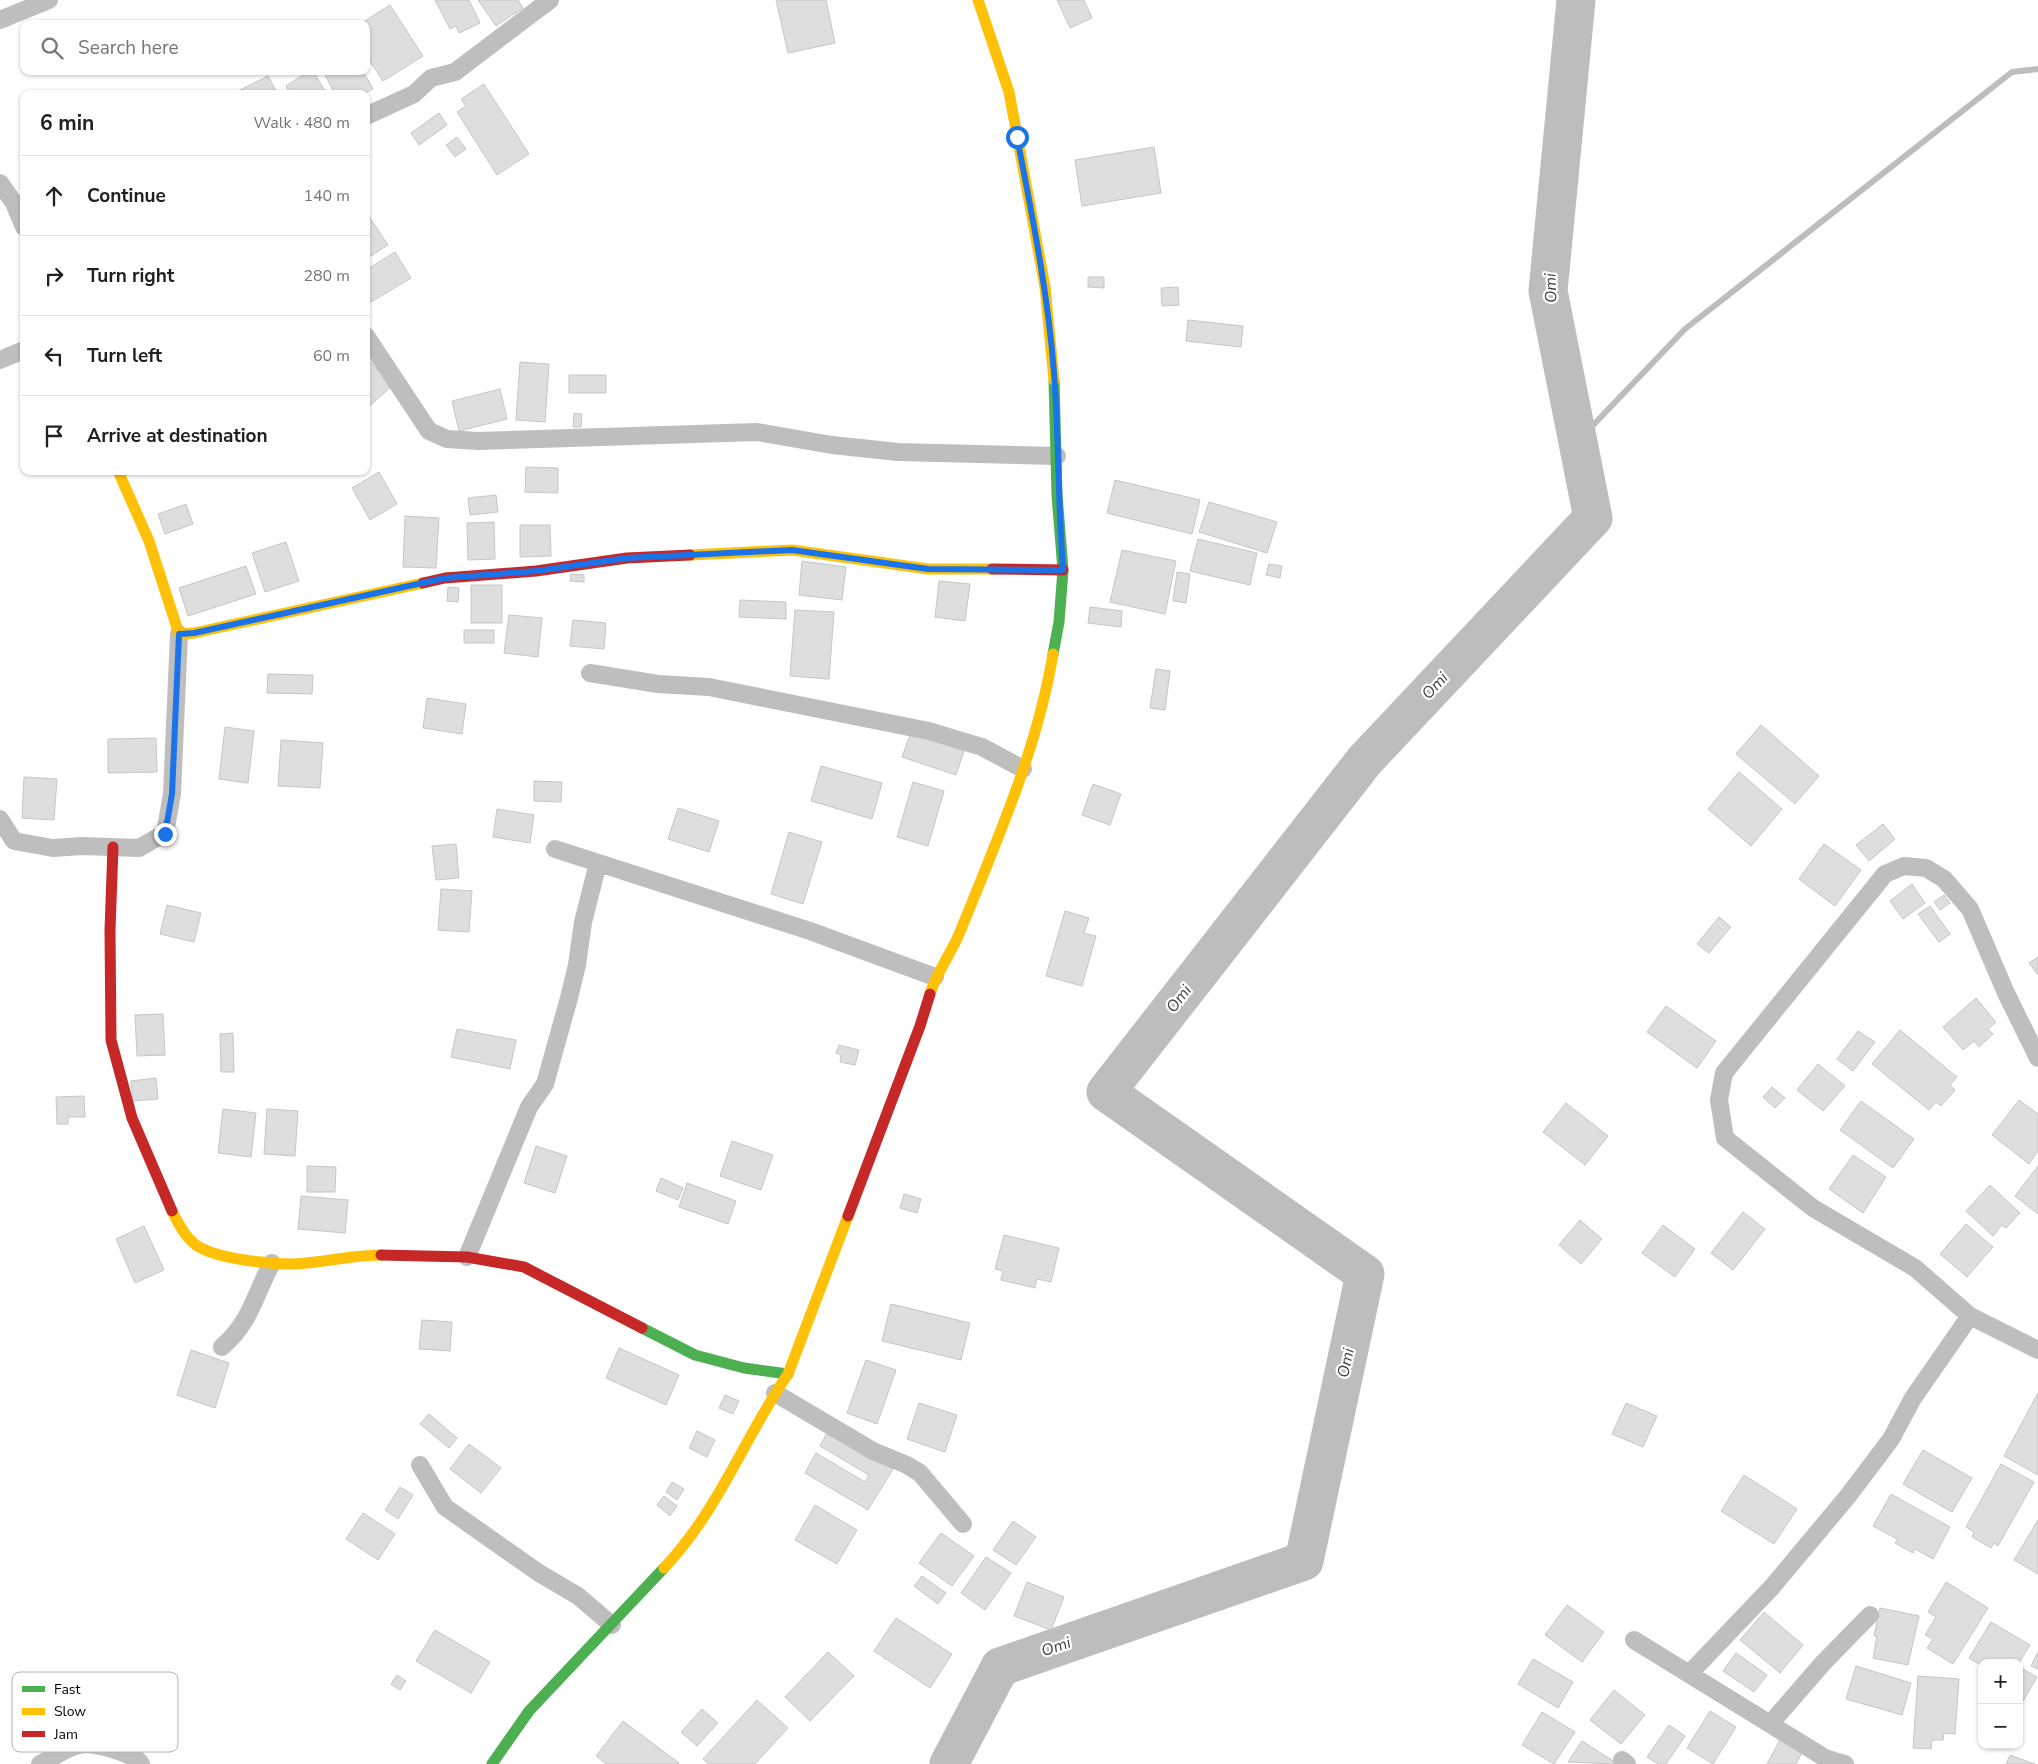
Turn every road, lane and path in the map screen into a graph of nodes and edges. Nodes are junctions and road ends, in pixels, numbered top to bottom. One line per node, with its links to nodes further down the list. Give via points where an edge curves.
1 (48, 0): 4 (street)
2 (550, 0): 5 (street, via 455,72 431,78 414,94)
3 (978, 0): 11 (street, via 1009,92 1045,287 1054,374)
4 (0, 20)
5 (370, 114)
6 (0, 184): 7 (street)
7 (20, 217)
8 (370, 342): 11 (street, via 429,431 447,439 478,441 757,432 898,452)
9 (20, 352): 10 (street)
10 (0, 360)
11 (1057, 456): 13 (street)
12 (120, 475): 14 (street, via 150,541)
13 (1063, 570): 14 (street, via 928,569 792,550 627,558 536,571 445,578 350,601); 16 (street, via 1059,622 1049,680)
14 (179, 634): 18 (street, via 172,794 165,834 139,848)
15 (590, 673): 16 (street, via 658,684 709,687 929,732 982,747)
16 (1023, 769): 21 (street, via 958,939)
17 (0, 819): 18 (street, via 14,841 53,848)
18 (113, 847): 24 (street, via 109,960 111,1040 132,1118 178,1226 196,1245 219,1254)
19 (555, 849): 20 (street)
20 (598, 863): 21 (street, via 810,931); 23 (street, via 582,922 577,965 545,1084 529,1107)
21 (935, 977): 28 (street, via 920,1026)
22 (2038, 1058): 25 (street, via 1970,910 1944,879 1926,868 1904,866 1885,874 1724,1073 1719,1100 1725,1138 1813,1208 1915,1268)
23 (467, 1257): 24 (street, via 367,1255 294,1264); 28 (street, via 524,1267 695,1355 744,1368)
24 (272, 1263): 26 (street, via 248,1317)
25 (1970, 1316): 27 (street); 35 (street, via 1913,1398 1891,1439 1848,1496 1772,1587)
26 (222, 1346)
27 (2038, 1350)
28 (788, 1374): 29 (street)
29 (775, 1393): 31 (street, via 873,1451 920,1473); 33 (street, via 726,1484 684,1545)
30 (420, 1465): 33 (street, via 444,1507 538,1573 578,1596)
31 (963, 1524)
32 (1870, 1615): 36 (street)
33 (612, 1625): 41 (street, via 529,1712)
34 (1634, 1640): 35 (street)
35 (1689, 1674): 36 (street)
36 (1770, 1724): 42 (street, via 1825,1758)
37 (64, 1752): 39 (street)
38 (121, 1752): 40 (street, via 138,1758)
39 (40, 1764)
40 (141, 1764)
41 (492, 1764)
42 (1845, 1764)

